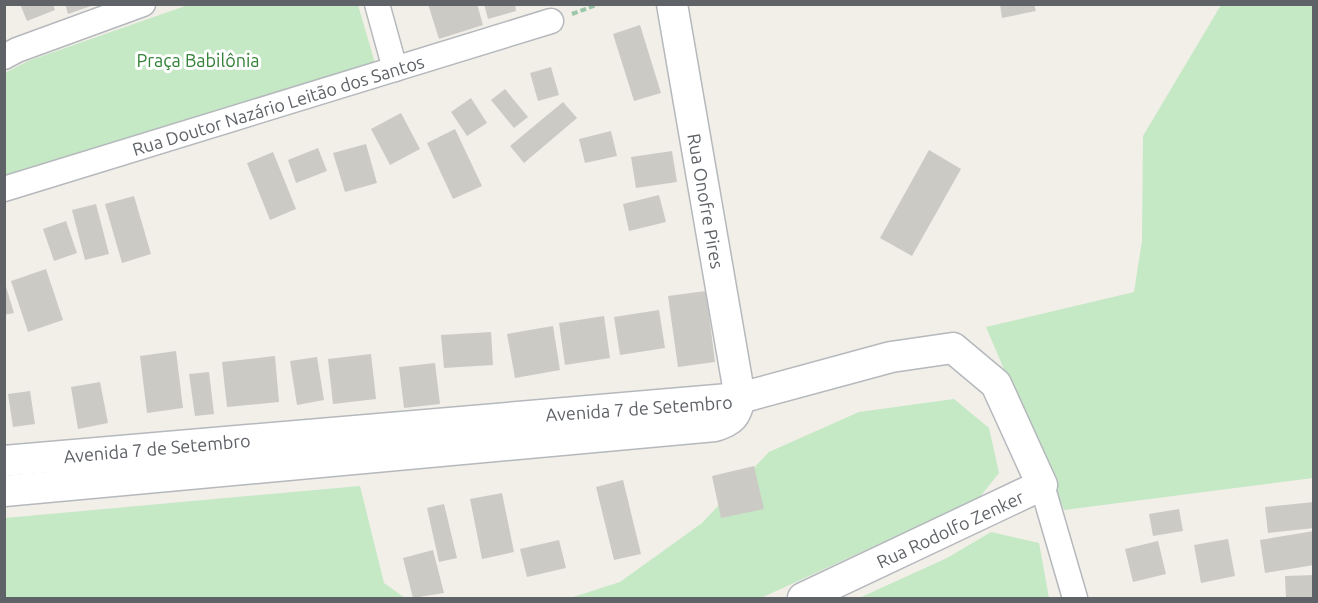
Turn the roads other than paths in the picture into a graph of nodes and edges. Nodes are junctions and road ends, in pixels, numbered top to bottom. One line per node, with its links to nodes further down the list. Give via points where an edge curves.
1 (143, 4): 5 (street)
2 (376, 4): 6 (street)
3 (672, 4): 8 (street, Rua Onofre Pires)
4 (551, 21): 6 (street, Rua Doutor Nazário Leitão dos Santos)
5 (4, 57)
6 (395, 69): 7 (street, Rua Doutor Nazário Leitão dos Santos)
7 (4, 189)
8 (740, 398): 9 (street, Avenida 7 de Setembro, via 498,432); 11 (street, Rua Rodolfo Zenker, via 891,357 952,348 996,384)
9 (229, 456): 10 (street, Avenida 7 de Setembro); 12 (street, Avenida 7 de Setembro)
10 (4, 461)
11 (1042, 485): 13 (street, Rua Rodolfo Zenker); 14 (street)
12 (4, 491)
13 (803, 598)
14 (1075, 598)

